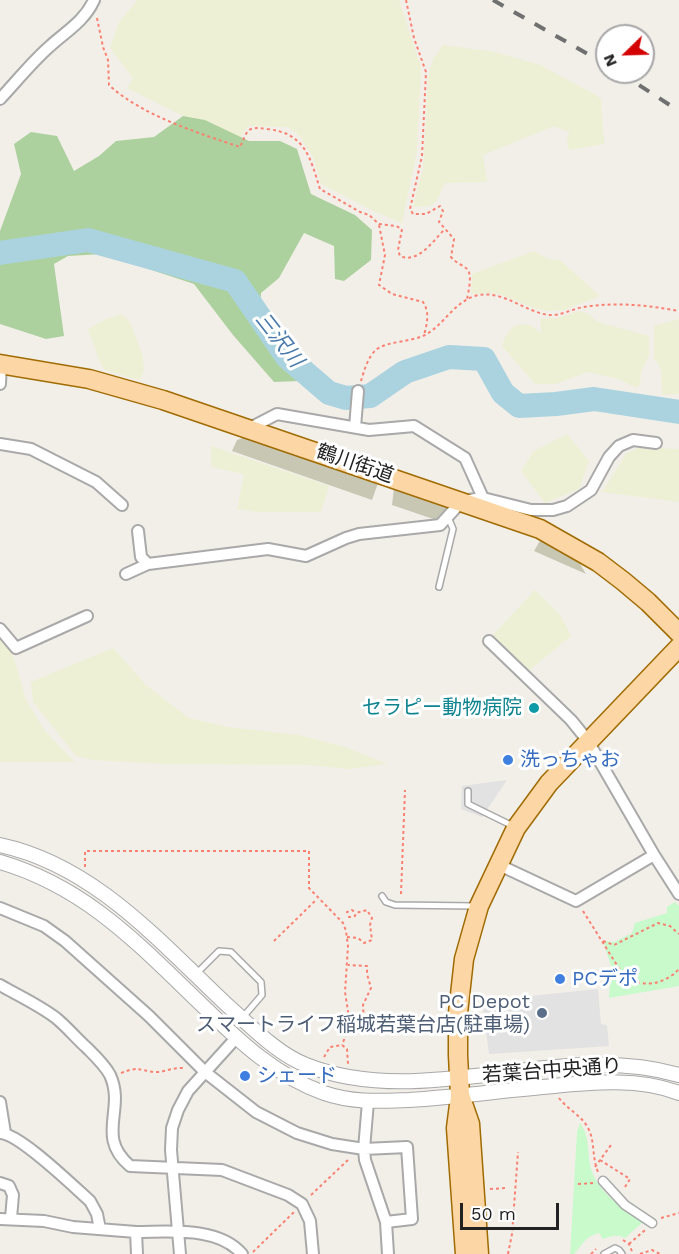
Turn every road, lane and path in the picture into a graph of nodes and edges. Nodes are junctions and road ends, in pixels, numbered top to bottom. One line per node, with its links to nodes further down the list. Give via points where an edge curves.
1 (406, 0): 5 (path, via 426,72 422,156 410,209 413,214 426,214 440,206 443,211 439,222)
2 (93, 3): 3 (street, via 74,28 49,46); 4 (path, via 108,60 109,85 131,103 240,147 245,132 251,129 280,131 296,138 309,155 320,189)
3 (0, 99)
4 (379, 224): 5 (path, via 402,229 398,250 405,258 421,254); 8 (path, via 385,255 380,285 392,294 423,302 427,308)
5 (444, 230): 6 (path, via 454,239 451,257 470,274)
6 (467, 300): 7 (path, via 475,296 500,296 552,315 583,307 628,304); 8 (path)
7 (679, 311)
8 (424, 335): 11 (path, via 378,349 371,355)
9 (1, 364): 10 (street); 13 (main road, 鶴川街道, via 89,379)
10 (0, 384)
11 (358, 391): 12 (street)
12 (354, 427): 13 (street, via 277,414); 16 (street, via 369,430 414,426 465,458)
13 (250, 428): 17 (main road, 鶴川街道)
14 (656, 443): 16 (street, via 633,440 619,446 591,490 567,506 531,510)
15 (0, 444): 18 (street, via 31,449 96,482)
16 (483, 498): 17 (street)
17 (462, 501): 19 (street); 26 (main road, 鶴川街道, via 540,529 598,562)
18 (122, 505)
19 (448, 517): 21 (street, via 440,525 359,534 306,556 268,549); 23 (lane, via 453,529)
20 (138, 531): 21 (street, via 141,557)
21 (148, 564): 22 (street)
22 (126, 574)
23 (439, 587)
24 (87, 616): 25 (street, via 16,648)
25 (0, 629)
26 (679, 633)
27 (489, 641): 29 (street)
28 (679, 647): 29 (main road)
29 (588, 741): 32 (main road, via 549,783); 34 (street)
30 (405, 790): 38 (path)
31 (468, 791): 32 (lane, via 468,804)
32 (516, 828): 36 (main road)
33 (0, 845): 55 (street, via 56,865 96,887)
34 (654, 855): 39 (street); 42 (street)
35 (0, 862): 60 (street, via 60,886 98,909)
36 (497, 864): 42 (street); 43 (main road)
37 (84, 870): 41 (path, via 85,851 309,851 309,888)
38 (401, 894)
39 (679, 894)
40 (382, 896): 43 (lane, via 395,905)
41 (318, 898): 45 (path); 48 (path)
42 (576, 901): 49 (path)
43 (479, 906): 67 (main road, via 464,959 458,1013)
44 (0, 908): 65 (street, via 44,926 65,941 149,1016)
45 (339, 918): 47 (path); 47 (path, via 368,910 370,913 372,940 364,944 358,938)
46 (679, 934): 49 (path, via 658,923 614,945)
47 (347, 937): 50 (path)
48 (274, 941)
49 (603, 941): 54 (path)
50 (347, 965): 52 (path); 59 (path)
51 (371, 965): 52 (path)
52 (367, 966): 59 (path, via 371,992 363,1005 364,1025)
53 (679, 969): 56 (path, via 661,981)
54 (620, 970)
55 (195, 974): 58 (street); 58 (lane, via 219,951 231,952 261,982 262,995)
56 (638, 982)
57 (0, 985): 64 (street, via 56,1018)
58 (242, 1019): 67 (street, via 274,1046 303,1064 329,1073 362,1081)
59 (348, 1031): 61 (path)
60 (236, 1038): 65 (street); 71 (street, via 298,1082 325,1093)
61 (342, 1045): 62 (path, via 330,1047); 63 (path, via 348,1054)
62 (324, 1059)
63 (348, 1066)
64 (110, 1076): 65 (path, via 133,1069 154,1072 182,1067); 78 (street, via 114,1100 112,1138 119,1156 130,1166)
65 (201, 1076): 74 (street, via 297,1133); 78 (street, via 183,1100 172,1128)
66 (679, 1076): 67 (street, 若葉台中央通り, via 644,1066 601,1065)
67 (460, 1086): 68 (street, 若葉台中央通り, via 600,1082); 71 (street); 99 (main road, via 456,1128); 100 (main road, via 470,1124)
68 (679, 1093)
69 (559, 1098): 79 (path, via 586,1125)
70 (0, 1102): 72 (street)
71 (368, 1102): 74 (street)
72 (3, 1133): 90 (street, via 20,1141 90,1201)
73 (612, 1145): 76 (path)
74 (364, 1149): 88 (street); 88 (street, via 407,1147 412,1219)
75 (518, 1152): 101 (path)
76 (600, 1160): 79 (path); 85 (path, via 630,1179)
77 (346, 1161): 86 (path)
78 (172, 1166): 86 (street, via 222,1170); 92 (street)
79 (596, 1167): 80 (path)
80 (603, 1181): 82 (path); 85 (street)
81 (0, 1183): 87 (street, via 9,1186 13,1195)
82 (578, 1184)
83 (507, 1188): 84 (path)
84 (484, 1189)
85 (617, 1197): 89 (street)
86 (305, 1201): 96 (path); 97 (street)
87 (6, 1219): 90 (street)
88 (386, 1222): 98 (street)
89 (652, 1223)
90 (100, 1229): 91 (street)
91 (136, 1232): 92 (street); 93 (street)
92 (178, 1232): 94 (street); 95 (street, via 212,1236 229,1242)
93 (137, 1254)
94 (180, 1254)
95 (242, 1254)
96 (251, 1254)
97 (313, 1254)
98 (388, 1254)
99 (465, 1254)
100 (479, 1254)
101 (508, 1254)
102 (604, 1254): 103 (lane, via 615,1248)
103 (622, 1254)
104 (640, 1254): 105 (path, via 652,1250)
105 (660, 1254)

